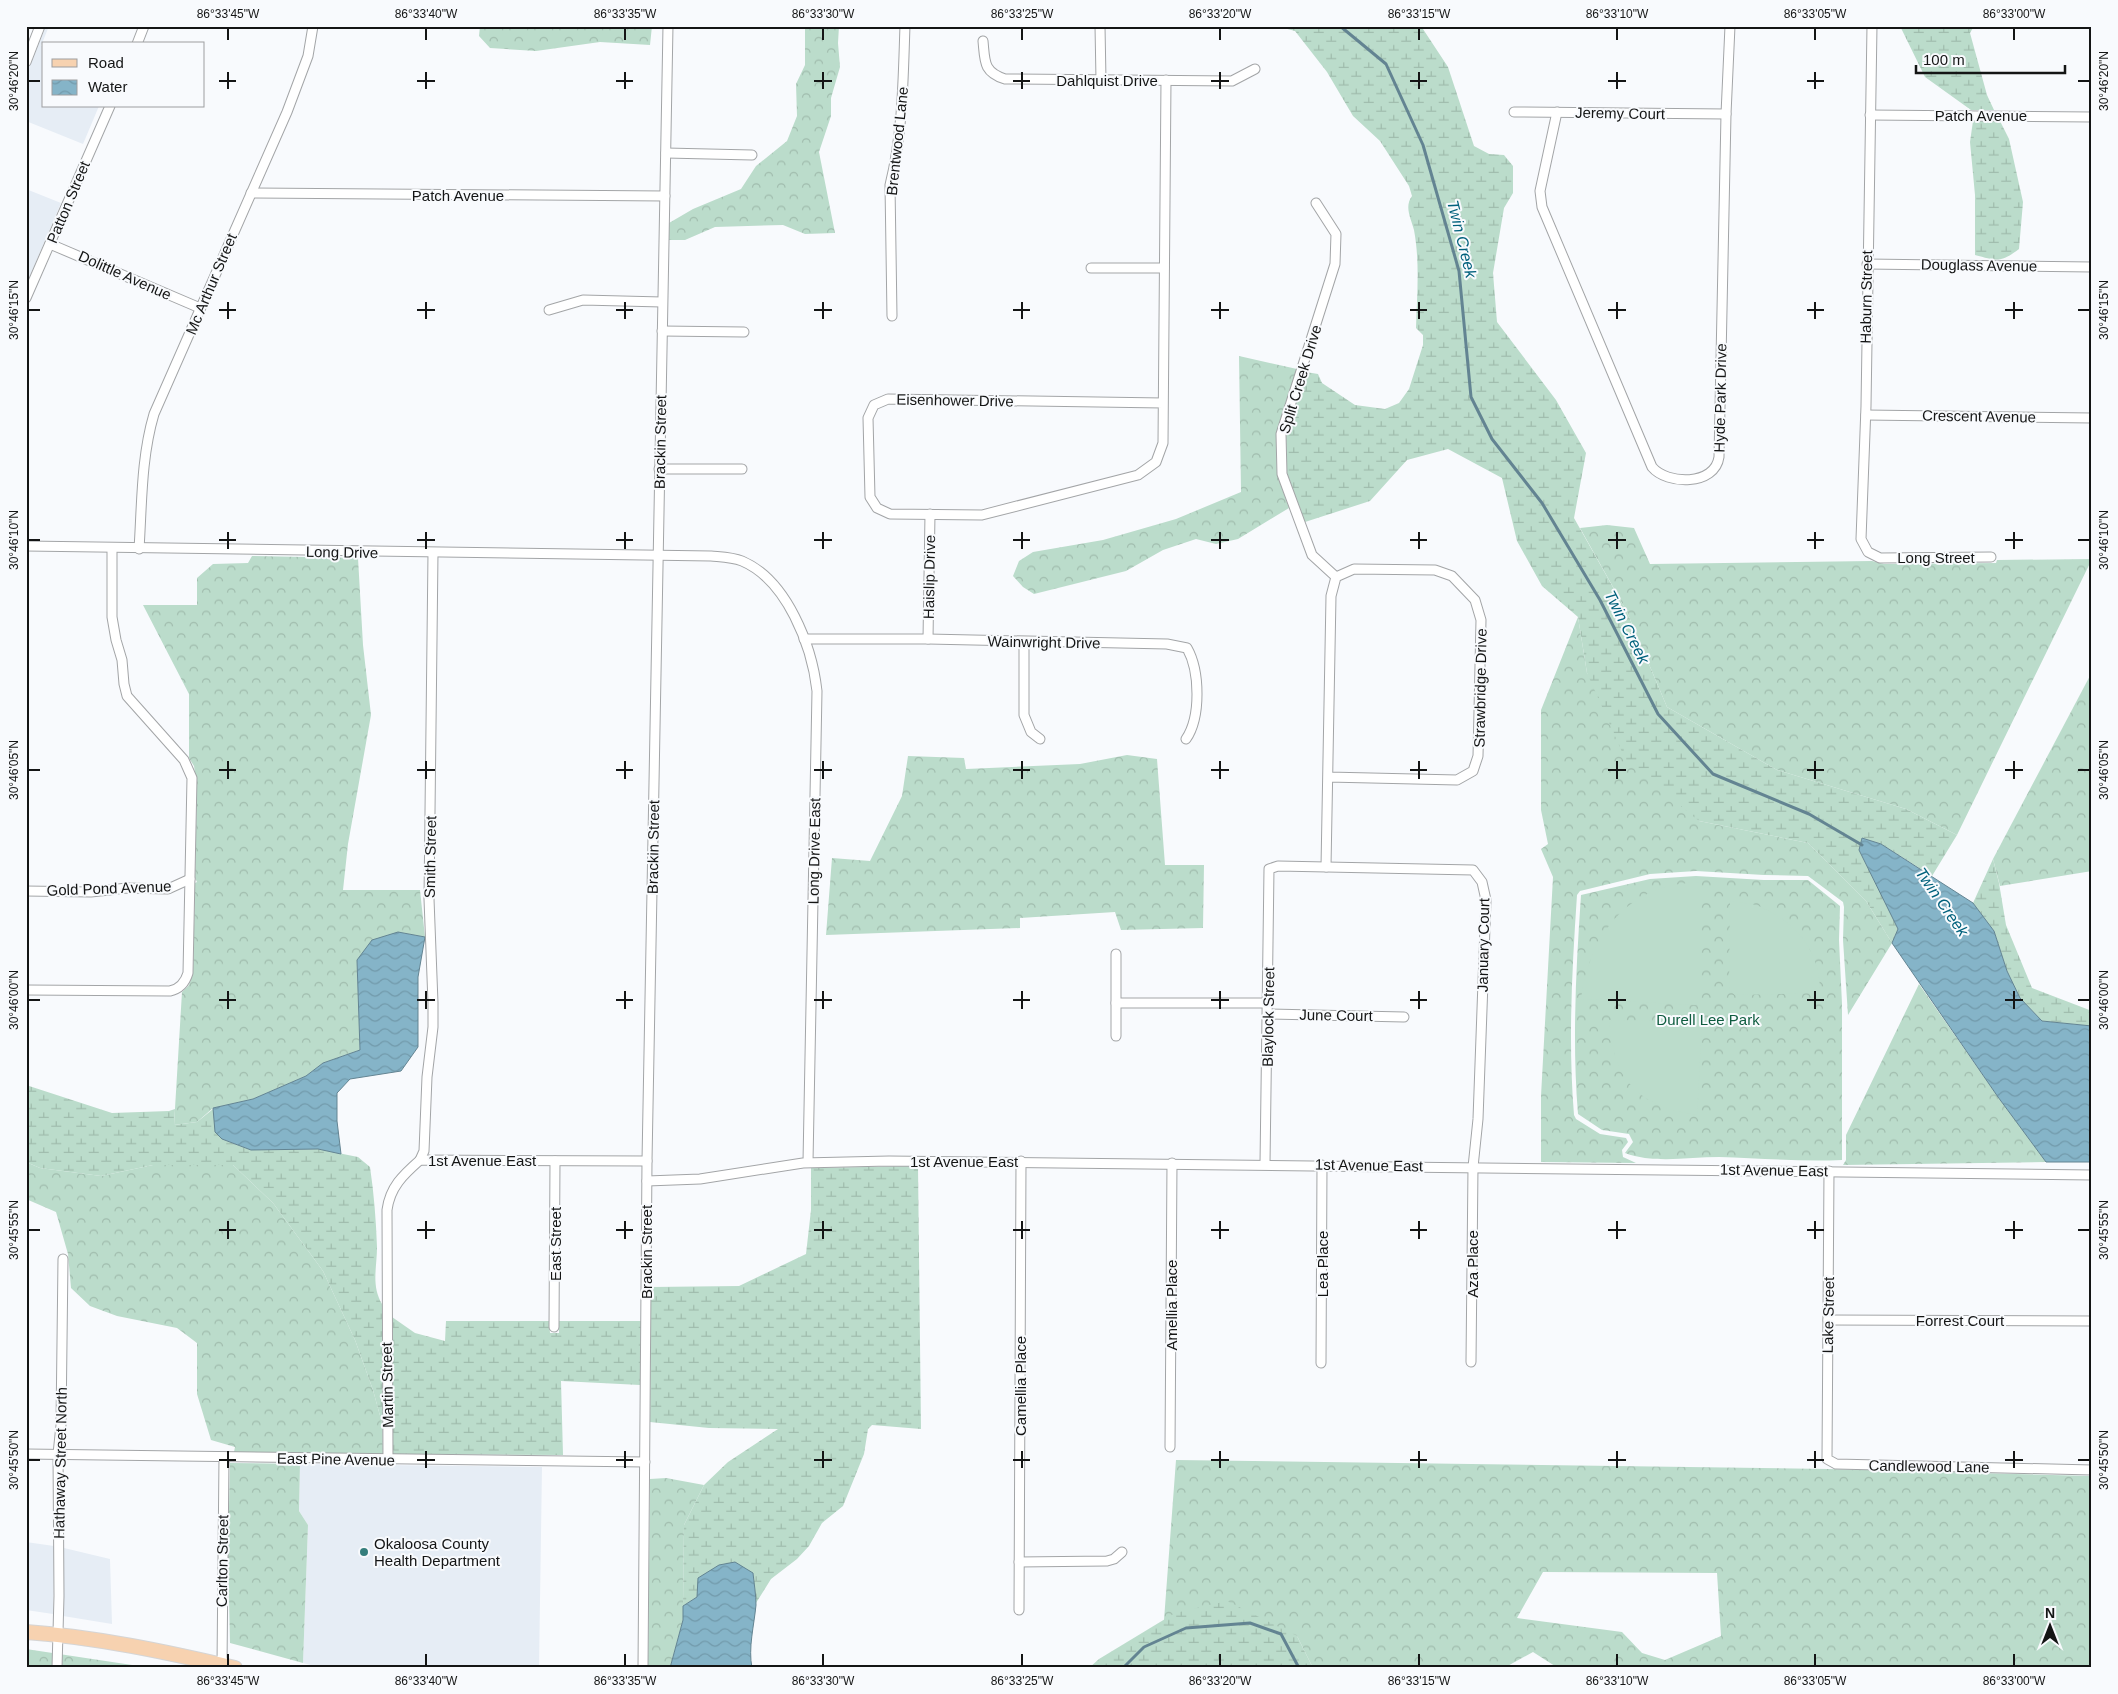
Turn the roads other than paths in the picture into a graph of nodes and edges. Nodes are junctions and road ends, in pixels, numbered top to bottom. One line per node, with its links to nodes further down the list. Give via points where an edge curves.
1 (40, 26): 11 (street)
2 (144, 26): 10 (street)
3 (313, 26): 23 (street, Mc Arthur Street, via 308,56)
4 (668, 26): 21 (street, Brackin Street)
5 (905, 26): 35 (street, Brentwood Lane, via 902,114 890,185)
6 (1100, 26): 13 (street)
7 (1730, 26): 18 (street, Hyde Park Drive)
8 (1872, 26): 19 (street, Haburn Street)
9 (983, 41): 13 (street, Dahlquist Drive, via 986,65 994,76 1005,79)
10 (138, 42)
11 (26, 62)
12 (1255, 69): 14 (street, Dahlquist Drive, via 1232,81)
13 (1101, 80): 14 (street, Dahlquist Drive)
14 (1166, 80): 30 (street, Eisenhower Drive)
15 (109, 108): 26 (street, Patton Street)
16 (1514, 112): 17 (street, Jeremy Court)
17 (1556, 112): 18 (street, Jeremy Court); 18 (street, Hyde Park Drive, via 1540,191 1542,207 1652,467 1662,476 1687,478 1710,474 1719,457)
18 (1726, 114)
19 (1870, 115): 20 (street, Patch Avenue); 27 (street, Haburn Street)
20 (2092, 116)
21 (666, 153): 22 (street); 24 (street, Brackin Street)
22 (752, 155)
23 (251, 193): 24 (street, Patch Avenue); 33 (street, Mc Arthur Street)
24 (665, 196): 32 (street, Brackin Street)
25 (1316, 203): 51 (street, Split Creek Drive, via 1336,234 1335,264 1281,434 1282,474 1312,556)
26 (50, 244): 31 (street, Patton Street); 33 (street, Dolittle Avenue)
27 (1867, 264): 28 (street, Douglass Avenue); 39 (street, Haburn Street)
28 (2092, 266)
29 (1091, 268): 30 (street)
30 (1164, 268): 38 (street, Eisenhower Drive)
31 (26, 298)
32 (662, 302): 34 (street, via 584,300); 36 (street, Brackin Street)
33 (200, 308): 46 (street, Mc Arthur Street, via 148,433 143,462)
34 (549, 310)
35 (892, 316)
36 (662, 331): 37 (street); 41 (street, Brackin Street)
37 (744, 332)
38 (1163, 403): 43 (street, Eisenhower Drive, via 1162,443 1156,462 1138,475 982,515); 43 (street, Eisenhower Drive, via 888,399 874,405 868,418 870,497 877,508 890,514)
39 (1866, 415): 40 (street, Crescent Avenue); 50 (street, Haburn Street, via 1862,539 1868,552)
40 (2092, 418)
41 (659, 469): 42 (street); 48 (street, Brackin Street)
42 (742, 469)
43 (930, 514): 53 (street, Haislip Drive)
44 (26, 546): 45 (street, Long Drive)
45 (112, 548): 46 (street, Long Drive); 60 (street, via 112,617 127,696 184,760 192,778)
46 (139, 549): 47 (street, Long Drive)
47 (433, 553): 48 (street, Long Drive); 69 (street, Smith Street, via 429,899 433,1027 424,1151)
48 (658, 556): 52 (street, Long Drive East, via 724,557 753,567 768,580 786,604); 71 (street, Brackin Street)
49 (1992, 557): 50 (street, Long Street)
50 (1880, 558)
51 (1336, 577): 57 (street, via 1331,596); 57 (street, Strawbridge Drive, via 1354,569 1435,570 1452,576 1475,600 1482,620 1478,756 1473,771 1457,780)
52 (804, 639): 53 (street, Wainwright Drive); 72 (street, Long Drive East, via 816,681 817,705)
53 (928, 639): 54 (street, Wainwright Drive)
54 (1024, 642): 55 (street, via 1024,715 1031,732); 56 (street, Wainwright Drive, via 1167,644 1187,648 1194,661 1196,715)
55 (1040, 739)
56 (1186, 739)
57 (1328, 777): 58 (street)
58 (1326, 867): 59 (street, January Court, via 1278,866); 77 (street, January Court, via 1473,870 1482,882 1486,900 1478,1119)
59 (1269, 869): 65 (street, Blaylock Street)
60 (190, 880): 61 (street, Gold Pond Avenue, via 168,889); 63 (street, via 188,973 185,982 175,990)
61 (26, 891)
62 (1116, 954): 64 (street)
63 (26, 990)
64 (1116, 1003): 65 (street); 68 (street)
65 (1268, 1003): 66 (street, Blaylock Street)
66 (1268, 1014): 67 (street, June Court); 75 (street, Blaylock Street)
67 (1404, 1016)
68 (1116, 1036)
69 (420, 1160): 70 (street, 1st Avenue East); 82 (street, 1st Avenue East, via 396,1183 387,1204)
70 (555, 1161): 71 (street, 1st Avenue East); 85 (street, East Street)
71 (647, 1162): 80 (street, Brackin Street)
72 (808, 1162): 73 (street, 1st Avenue East); 80 (street, 1st Avenue East, via 700,1179)
73 (1021, 1162): 74 (street, 1st Avenue East); 97 (street, Camellia Place)
74 (1172, 1164): 75 (street, 1st Avenue East); 88 (street, Amellia Place)
75 (1265, 1164): 76 (street, 1st Avenue East)
76 (1322, 1165): 77 (street, 1st Avenue East); 87 (street, Lea Place)
77 (1473, 1167): 78 (street, 1st Avenue East); 86 (street, Aza Place)
78 (1829, 1171): 79 (street, 1st Avenue East); 83 (street, Lake Street)
79 (2092, 1175)
80 (647, 1180): 94 (street, Brackin Street)
81 (63, 1259): 90 (street, Hathaway Street North)
82 (387, 1310): 93 (street, Martin Street)
83 (1828, 1320): 84 (street, Forrest Court); 92 (street, Lake Street)
84 (2092, 1321)
85 (554, 1327)
86 (1472, 1362)
87 (1321, 1363)
88 (1170, 1447)
89 (26, 1454): 90 (street, East Pine Avenue)
90 (58, 1454): 91 (street, East Pine Avenue); 100 (street, Hathaway Street North)
91 (224, 1457): 93 (street, East Pine Avenue); 101 (street, Carlton Street)
92 (1827, 1458): 95 (street, Candlewood Lane, via 1836,1464)
93 (388, 1460): 94 (street, East Pine Avenue)
94 (645, 1462): 103 (street, Brackin Street)
95 (2092, 1470)
96 (1122, 1552): 97 (street, via 1107,1562)
97 (1019, 1562): 98 (street, Camellia Place)
98 (1019, 1610)
99 (26, 1632): 100 (main road)
100 (57, 1634): 101 (main road); 102 (street, Hathaway Street North)
101 (228, 1666)
102 (57, 1668)
103 (643, 1668)

